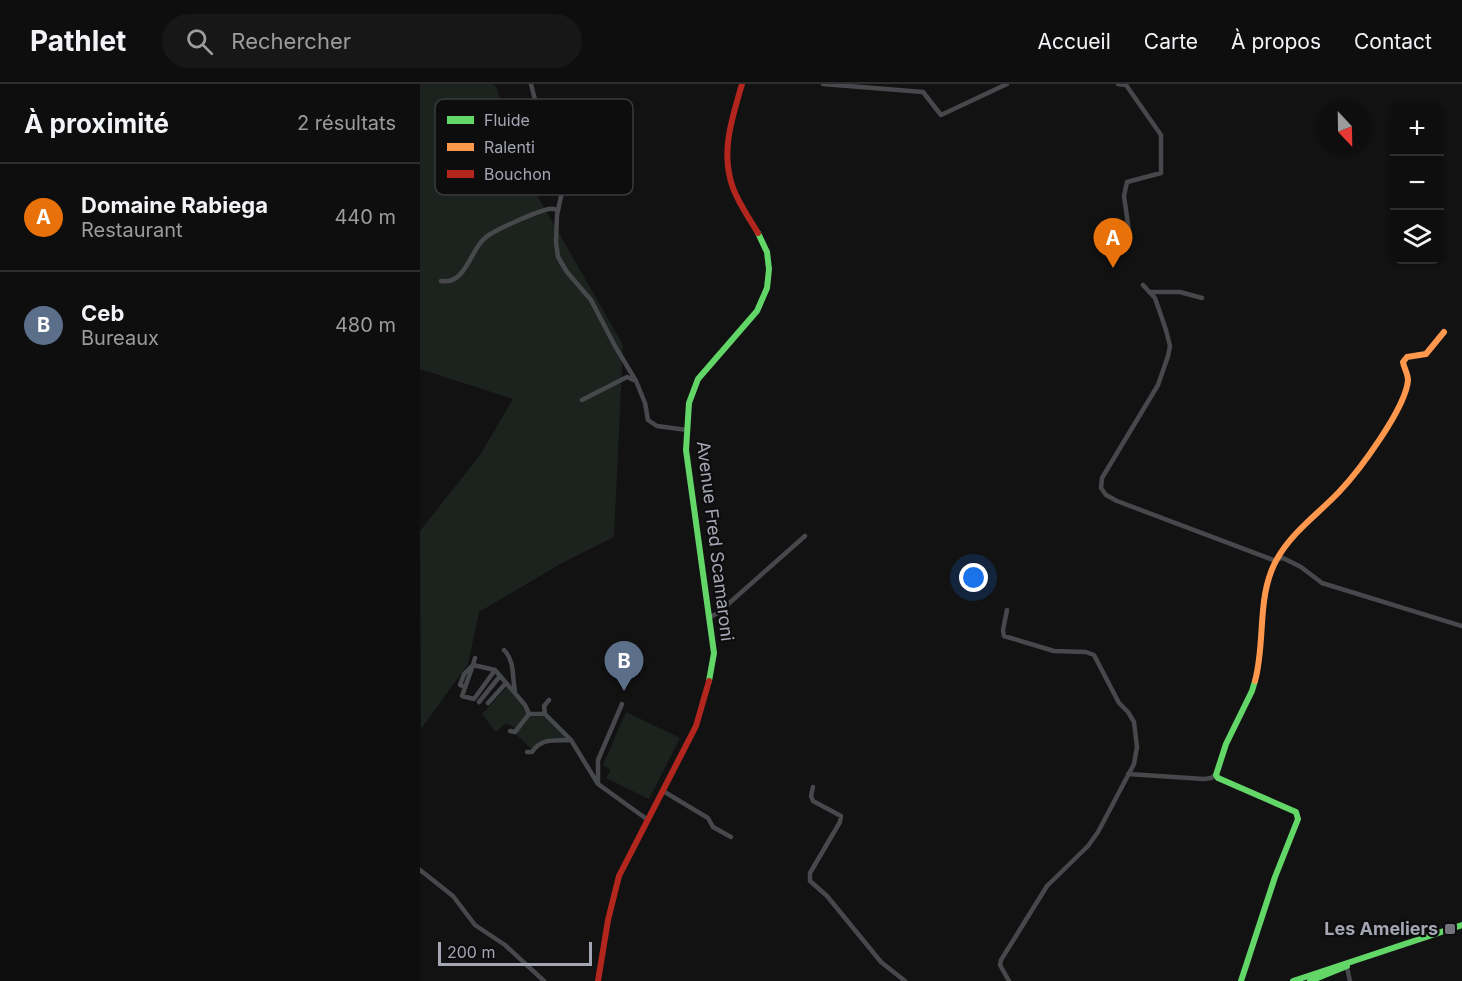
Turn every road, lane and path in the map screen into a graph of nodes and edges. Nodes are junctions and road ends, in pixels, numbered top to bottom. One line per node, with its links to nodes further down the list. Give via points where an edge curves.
1 (531, 84): 6 (street)
2 (742, 84): 17 (main road, Avenue Fred Scamaroni, via 727,143 728,170 732,185 764,242 769,279 757,311 698,379 689,403)
3 (823, 84): 4 (street, via 923,92 941,115)
4 (1007, 84)
5 (1118, 84): 9 (street, via 1126,85 1161,135 1161,173 1127,182 1124,196)
6 (535, 99)
7 (561, 195): 8 (street)
8 (558, 210): 10 (street, via 548,209 493,232 458,275); 15 (street, via 558,257 591,300)
9 (1130, 238)
10 (441, 281)
11 (1143, 285): 12 (street)
12 (1149, 292): 13 (street, via 1180,292); 19 (street, via 1155,298 1166,330 1168,356 1158,385 1102,478 1101,488 1117,501)
13 (1202, 298)
14 (1444, 332): 19 (main road, via 1426,354 1407,357 1403,362 1408,377 1396,413 1340,491 1285,544)
15 (636, 381): 16 (street, via 627,377); 17 (street, via 648,420 657,426)
16 (582, 400)
17 (687, 430): 21 (main road, Avenue Fred Scamaroni, via 686,450)
18 (805, 536): 21 (street)
19 (1276, 560): 22 (street, via 1283,558 1302,567 1322,583); 40 (main road, via 1266,592 1252,690)
20 (1007, 610): 39 (street, via 1004,636 1054,651 1086,652 1097,658 1105,679 1134,722 1137,747)
21 (710, 617): 43 (main road, Avenue Fred Scamaroni, via 714,653 705,699 696,726)
22 (1462, 626)
23 (504, 650): 29 (street, via 514,672)
24 (475, 658): 25 (street)
25 (473, 665): 26 (street); 26 (street, via 462,696 474,699)
26 (495, 670): 27 (street)
27 (500, 676): 28 (street); 31 (street)
28 (506, 683): 29 (street); 32 (street)
29 (515, 694): 34 (street)
30 (549, 700): 35 (street, via 544,706)
31 (479, 702)
32 (488, 703)
33 (622, 704): 41 (street, via 598,760)
34 (529, 714): 35 (street); 36 (street, via 515,732)
35 (545, 714): 37 (street)
36 (510, 731)
37 (571, 740): 38 (street, via 551,739); 41 (street)
38 (527, 752)
39 (1128, 774): 40 (street, via 1204,779); 52 (street, via 1098,832 1047,886 1000,960)
40 (1216, 775): 53 (main road, via 1296,812 1298,819)
41 (598, 784): 44 (street)
42 (813, 787): 51 (street, via 813,801 841,816 810,873 810,882 827,896 881,962)
43 (663, 791): 44 (main road, Avenue Fred Scamaroni); 45 (street, via 708,818 713,827)
44 (648, 820): 50 (main road, Avenue Fred Scamaroni, via 619,876)
45 (730, 837)
46 (420, 870): 49 (street, via 453,896 475,925 506,945)
47 (1462, 925): 48 (main road)
48 (1346, 965): 54 (main road); 55 (main road); 56 (street)
49 (544, 981)
50 (598, 981)
51 (905, 981)
52 (1009, 981)
53 (1240, 981)
54 (1293, 981)
55 (1310, 981)
56 (1350, 981)

